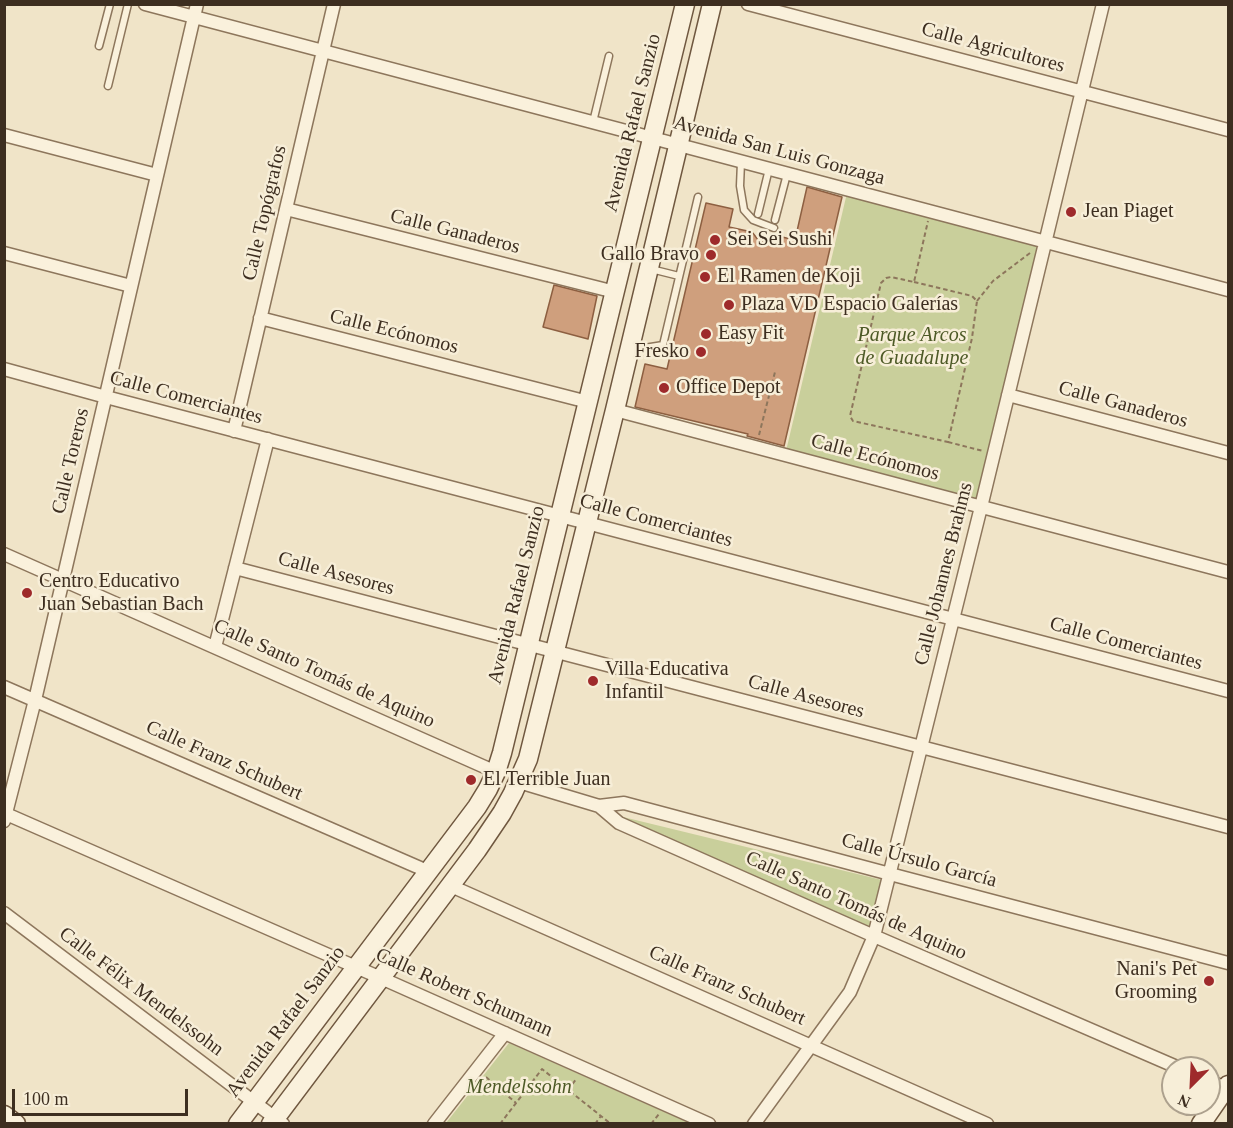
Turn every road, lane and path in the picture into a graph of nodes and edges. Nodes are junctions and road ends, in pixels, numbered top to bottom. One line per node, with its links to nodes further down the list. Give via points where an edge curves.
1 (110, 4): 10 (lane)
2 (128, 4): 13 (lane)
3 (145, 4): 9 (street, Avenida San Luis Gonzaga)
4 (334, 4): 11 (street, Calle Topógrafos)
5 (685, 4): 18 (main road, Avenida Rafael Sanzio)
6 (712, 4): 19 (main road)
7 (748, 4): 14 (street, Calle Agricultores)
8 (1103, 4): 14 (street, Calle Johannes Brahms)
9 (195, 11): 11 (street, Avenida San Luis Gonzaga); 23 (street, Calle Toreros)
10 (99, 46)
11 (323, 51): 15 (street, Avenida San Luis Gonzaga); 25 (street, Calle Topógrafos)
12 (609, 56): 15 (lane)
13 (108, 86)
14 (1083, 92): 16 (street, Calle Agricultores); 30 (street, Calle Johannes Brahms)
15 (593, 122): 18 (street, Avenida San Luis Gonzaga)
16 (1228, 130)
17 (4, 135): 23 (street)
18 (653, 138): 19 (street, Avenida San Luis Gonzaga); 37 (main road, Avenida Rafael Sanzio)
19 (678, 145): 20 (street, Avenida San Luis Gonzaga); 32 (main road)
20 (741, 162): 21 (street, Avenida San Luis Gonzaga); 29 (lane, via 744,210 753,220)
21 (769, 169): 22 (street, Avenida San Luis Gonzaga); 27 (lane)
22 (787, 174): 26 (street, Avenida San Luis Gonzaga); 28 (lane)
23 (157, 175): 35 (street, Calle Toreros)
24 (698, 197): 33 (lane)
25 (286, 209): 37 (street, Calle Ganaderos); 39 (street, Calle Topógrafos)
26 (931, 212): 30 (street, Avenida San Luis Gonzaga); 34 (path)
27 (758, 214)
28 (775, 220)
29 (774, 228)
30 (1046, 242): 36 (street, Avenida San Luis Gonzaga); 38 (path, via 993,281); 43 (street, Calle Johannes Brahms)
31 (4, 253): 35 (street)
32 (648, 268): 33 (lane); 40 (main road)
33 (679, 276): 40 (lane, via 663,345)
34 (914, 282): 38 (path, via 972,296); 49 (path, via 891,277 881,283 850,416 853,422)
35 (131, 286): 44 (street, Calle Toreros)
36 (1228, 290)
37 (615, 292): 45 (main road, Avenida Rafael Sanzio)
38 (977, 301): 49 (path)
39 (260, 318): 45 (street, Calle Ecónomos); 47 (street, Calle Topógrafos)
40 (629, 351): 46 (main road)
41 (4, 369): 44 (street, Calle Comerciantes)
42 (775, 372): 50 (path)
43 (1008, 395): 51 (street, Calle Ganaderos); 52 (street, Calle Johannes Brahms)
44 (106, 397): 47 (street, Calle Comerciantes); 59 (street, Calle Toreros)
45 (588, 402): 54 (main road, Avenida Rafael Sanzio)
46 (615, 410): 50 (street, Calle Ecónomos); 55 (main road)
47 (234, 430): 48 (street, Calle Comerciantes)
48 (268, 439): 54 (street, Calle Comerciantes); 57 (street)
49 (948, 442): 52 (path)
50 (756, 447): 53 (street, Calle Ecónomos)
51 (1228, 453)
52 (994, 454): 53 (street, Calle Johannes Brahms)
53 (981, 507): 58 (street, Calle Ecónomos); 60 (street, Calle Johannes Brahms)
54 (560, 515): 55 (street, Calle Comerciantes); 61 (main road, Avenida Rafael Sanzio)
55 (586, 522): 60 (street, Calle Comerciantes); 63 (main road)
56 (4, 554): 59 (street, Calle Santo Tomás de Aquino)
57 (234, 568): 61 (street, Calle Asesores); 62 (street)
58 (1228, 572)
59 (63, 580): 62 (street, Calle Santo Tomás de Aquino); 66 (street, Calle Toreros)
60 (952, 619): 65 (street, Calle Comerciantes); 67 (street, Calle Johannes Brahms)
61 (528, 644): 63 (street, Calle Asesores); 68 (main road, Avenida Rafael Sanzio)
62 (215, 647): 68 (street, Calle Santo Tomás de Aquino)
63 (554, 651): 67 (street, Calle Asesores); 69 (main road)
64 (4, 687): 66 (street, Calle Franz Schubert)
65 (1228, 691)
66 (35, 700): 71 (street, Calle Toreros); 73 (street, Calle Franz Schubert)
67 (921, 747): 72 (street, Calle Asesores); 74 (street, Calle Johannes Brahms)
68 (496, 772): 73 (main road, Avenida Rafael Sanzio, via 477,807)
69 (519, 782): 70 (street, Calle Santo Tomás de Aquino); 75 (main road)
70 (599, 806): 74 (street, Calle Úrsulo García, via 624,803); 77 (street, Calle Santo Tomás de Aquino, via 619,824)
71 (5, 816): 79 (street, Calle Robert Schumann)
72 (1228, 827)
73 (427, 871): 79 (main road, Avenida Rafael Sanzio)
74 (890, 874): 77 (street, Calle Johannes Brahms); 78 (street, Calle Úrsulo García)
75 (451, 886): 80 (main road); 82 (street, Calle Franz Schubert)
76 (4, 913): 86 (street, Calle Félix Mendelssohn)
77 (874, 936): 82 (street, Calle Johannes Brahms, via 850,992); 83 (street, Calle Santo Tomás de Aquino)
78 (1228, 963)
79 (356, 967): 80 (street, Calle Robert Schumann); 86 (main road, Avenida Rafael Sanzio)
80 (381, 978): 81 (street, Calle Robert Schumann); 90 (main road)
81 (505, 1033): 84 (street); 97 (street, Calle Robert Schumann)
82 (811, 1045): 98 (street, Calle Johannes Brahms); 99 (street, Calle Franz Schubert)
83 (1161, 1060)
84 (477, 1069): 87 (path); 93 (street)
85 (1228, 1087): 100 (main road)
86 (254, 1102): 90 (street, Calle Félix Mendelssohn); 92 (main road, Avenida Rafael Sanzio)
87 (516, 1103): 89 (path, via 542,1070); 94 (path)
88 (4, 1115): 91 (main road)
89 (601, 1116): 95 (path); 96 (path)
90 (276, 1122)
91 (16, 1124)
92 (238, 1124)
93 (434, 1124)
94 (500, 1124)
95 (595, 1124)
96 (611, 1124)
97 (709, 1124)
98 (754, 1124)
99 (987, 1124)
100 (1201, 1124)

